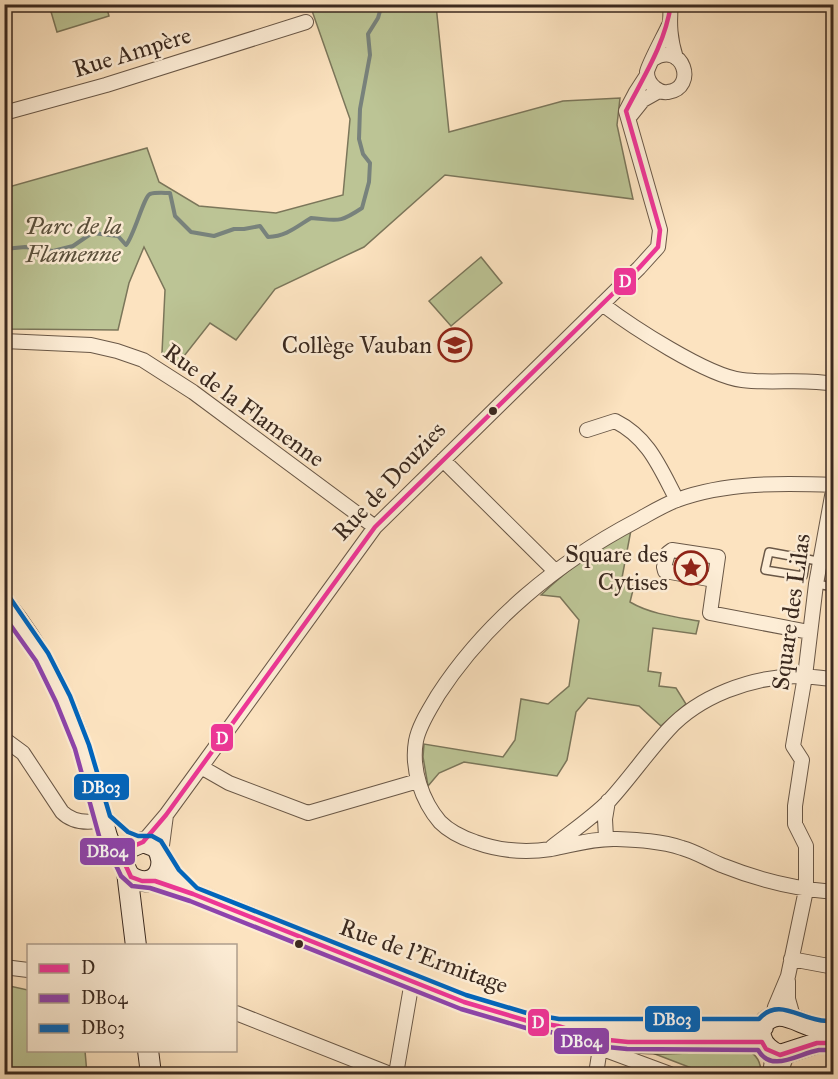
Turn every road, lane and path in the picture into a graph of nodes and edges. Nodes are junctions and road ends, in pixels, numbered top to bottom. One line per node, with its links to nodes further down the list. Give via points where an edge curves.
1 (670, 4): 3 (street)
2 (306, 22): 8 (street, Rue Ampère)
3 (669, 25): 4 (street); 5 (street)
4 (676, 58): 5 (street, via 663,55); 7 (street, via 684,70 682,82 674,91)
5 (653, 59): 6 (street)
6 (647, 75): 7 (street); 9 (street, via 626,111)
7 (659, 91): 9 (street, via 643,100)
8 (4, 113)
9 (627, 119): 10 (street, Rue de Douzies, via 660,230 658,247)
10 (602, 303): 12 (street, via 617,316 721,375 738,380); 14 (street, Rue de Douzies)
11 (4, 341): 17 (street, Rue de la Flamenne, via 91,345 143,360 193,392)
12 (834, 384)
13 (587, 430): 16 (street, via 615,421 630,429 654,455)
14 (443, 460): 17 (street, Rue de Douzies); 19 (street)
15 (834, 485): 16 (street, via 730,487); 18 (street, Square des Lilas)
16 (677, 500): 19 (street, via 600,540)
17 (375, 527): 28 (street, Rue de Douzies)
18 (820, 562): 18 (lane, via 769,552 765,570 803,576); 21 (street, Square des Lilas)
19 (555, 572): 29 (street, via 487,635 428,711 417,739)
20 (714, 580): 24 (street, via 710,613)
21 (816, 584): 22 (lane); 24 (street, Square des Lilas)
22 (834, 587)
23 (4, 602): 33 (main road, via 42,657 63,699)
24 (809, 632): 25 (street, Square des Lilas)
25 (805, 676): 26 (street); 30 (street, via 747,684 717,695 693,710 669,729); 39 (street, Square des Lilas, via 793,746 802,760 795,824 806,846)
26 (834, 679)
27 (4, 740): 33 (street, via 23,753 68,818)
28 (201, 767): 29 (street, via 229,783 308,813); 31 (street, Rue de Douzies)
29 (418, 781): 36 (street, via 441,822 461,837 508,850)
30 (608, 801): 32 (street); 34 (street)
31 (166, 815): 35 (street, Rue de Douzies); 37 (street, Rue de Douzies)
32 (591, 817): 34 (street, via 589,831); 36 (street)
33 (104, 820): 35 (main road, Rue de l'Ermitage, via 116,833); 38 (main road, via 108,840)
34 (599, 839): 36 (street); 39 (street, via 643,840 684,848 725,866)
35 (139, 843): 37 (main road, Rue de l'Ermitage, via 150,843); 38 (main road, via 129,848)
36 (549, 849)
37 (162, 857): 38 (main road, via 162,869); 41 (main road, Rue de l'Ermitage, via 173,875)
38 (136, 874): 41 (main road); 42 (main road, via 131,912)
39 (806, 890): 40 (street); 43 (street)
40 (834, 892)
41 (193, 894): 48 (main road, Rue de l'Ermitage)
42 (136, 944)
43 (791, 959): 45 (street); 47 (street)
44 (4, 967): 46 (street)
45 (834, 967)
46 (27, 970)
47 (788, 976): 50 (street, via 788,999); 53 (street, via 777,1001)
48 (412, 981): 51 (main road, Rue de l'Ermitage, via 464,1002); 59 (street)
49 (237, 1012): 58 (street)
50 (794, 1020): 52 (main road); 53 (main road, via 781,1015); 53 (main road, via 800,1035)
51 (558, 1026): 53 (main road, Rue de l'Ermitage); 54 (main road)
52 (834, 1029)
53 (775, 1040): 54 (main road); 55 (main road); 62 (street); 63 (street)
54 (599, 1043): 60 (street); 61 (street)
55 (834, 1043)
56 (148, 1052): 57 (main road)
57 (151, 1074)
58 (390, 1074)
59 (396, 1074)
60 (596, 1074)
61 (670, 1074)
62 (770, 1074)
63 (780, 1074)

